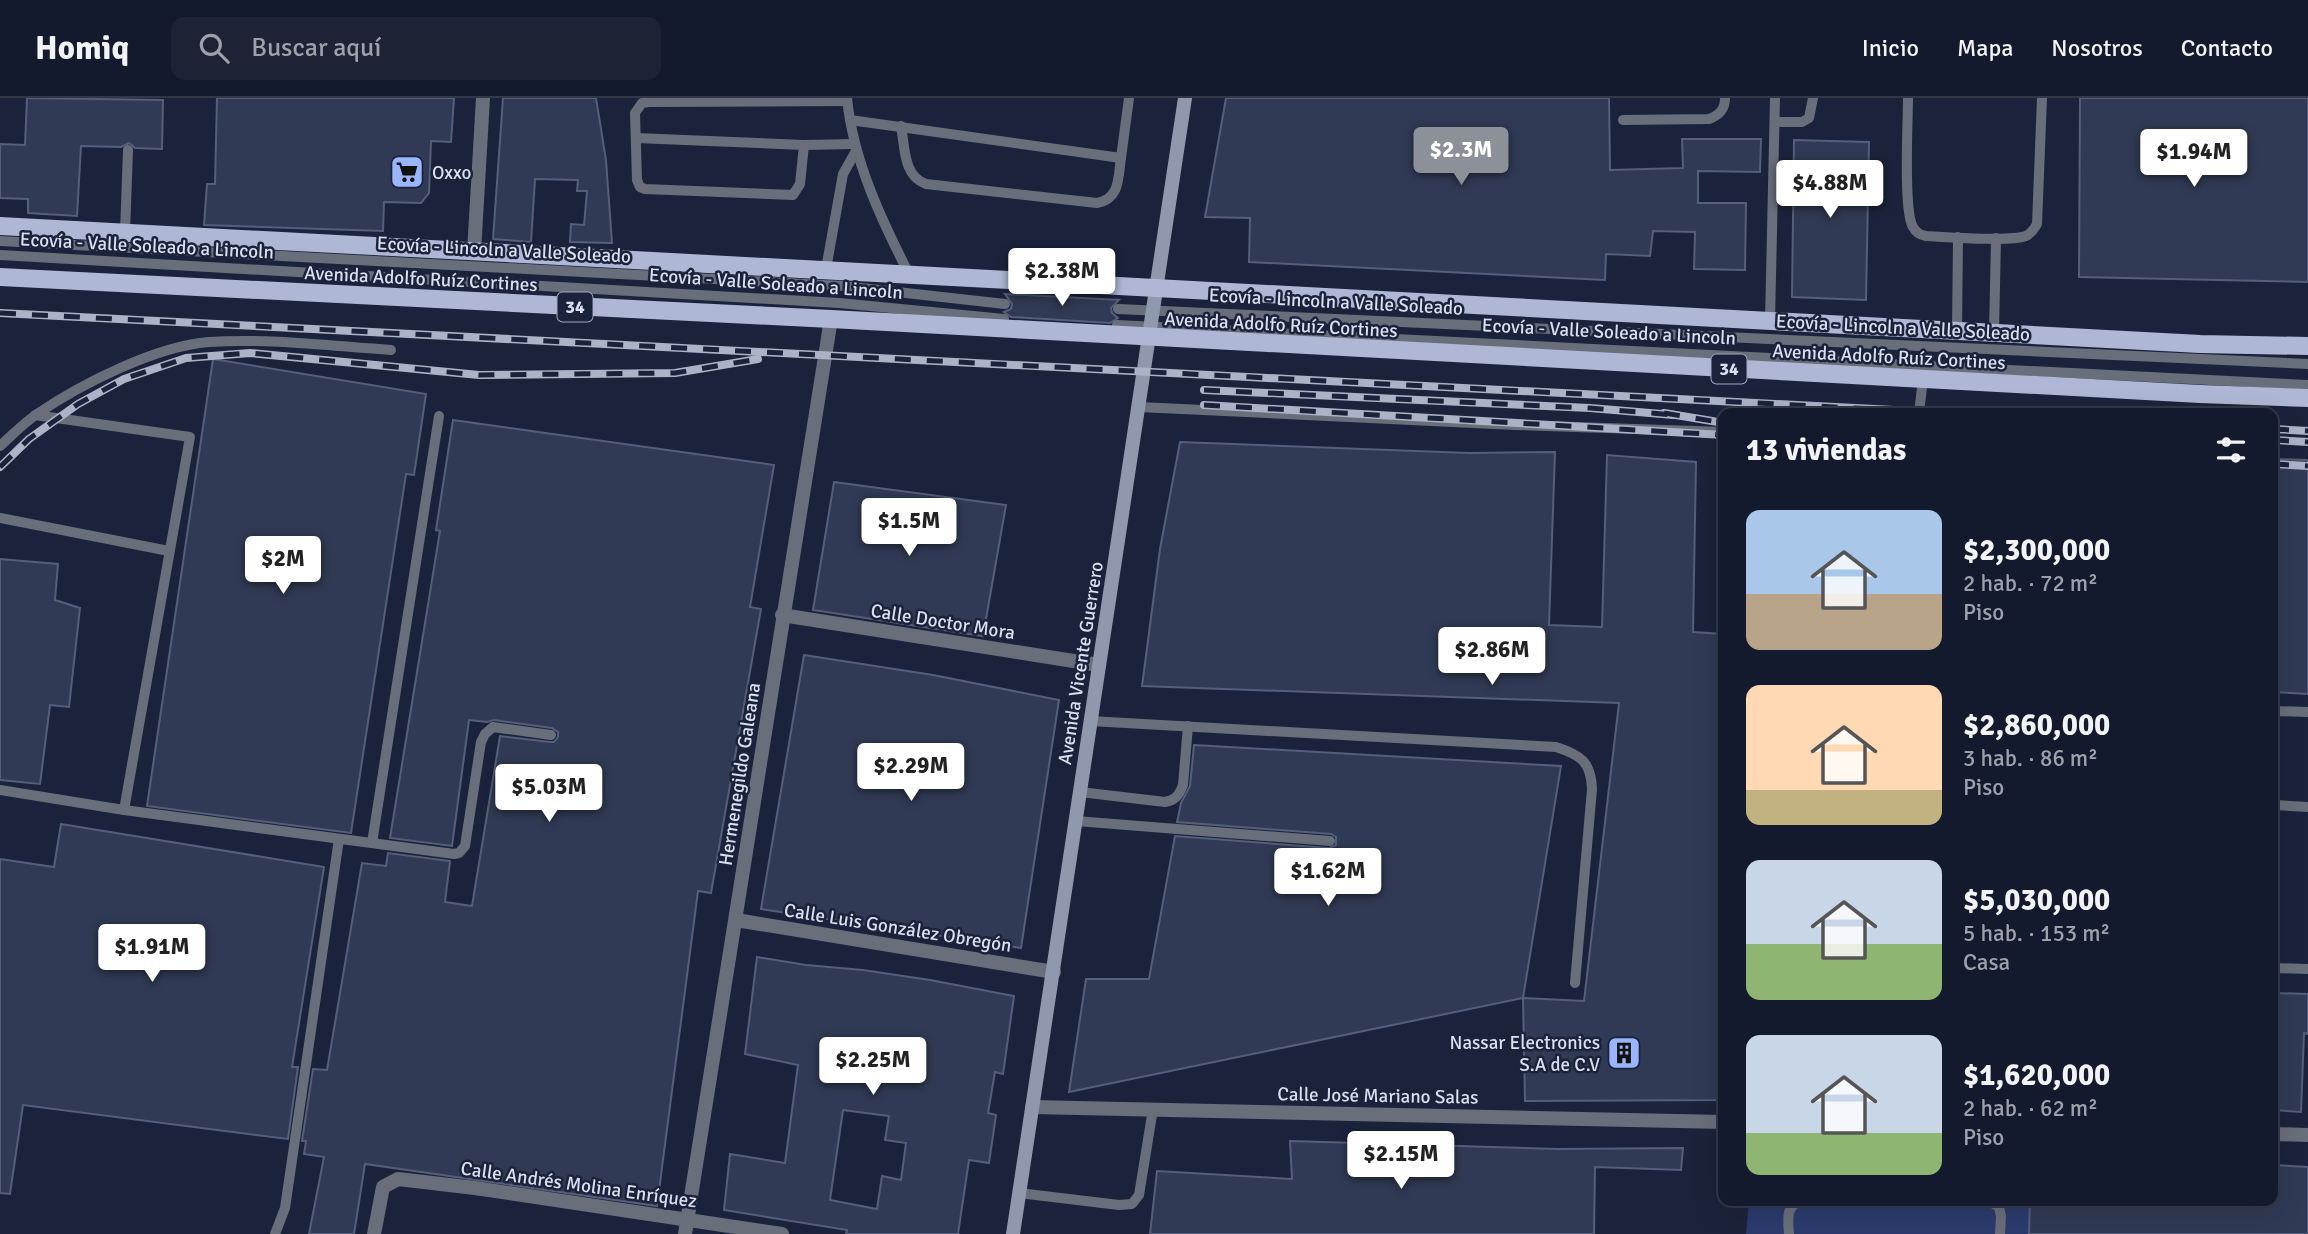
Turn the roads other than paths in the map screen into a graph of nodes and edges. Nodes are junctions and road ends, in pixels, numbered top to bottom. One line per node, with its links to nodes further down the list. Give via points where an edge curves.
1 (483, 98): 24 (street)
2 (1129, 98): 18 (lane)
3 (1185, 98): 29 (main road, Avenida Vicente Guerrero)
4 (1725, 98): 11 (lane, via 1721,112 1709,119)
5 (1775, 98): 12 (lane)
6 (1813, 98): 12 (lane, via 1809,118)
7 (1908, 98): 21 (lane, via 1912,226 1926,236)
8 (2042, 98): 22 (lane, via 2037,224 2023,237)
9 (847, 100): 10 (lane); 14 (lane, via 642,103 635,113)
10 (850, 120): 13 (lane); 16 (lane)
11 (1623, 120)
12 (1774, 122): 35 (lane)
13 (901, 126): 18 (lane); 18 (lane, via 909,170 926,184 1097,203 1113,197)
14 (636, 138): 15 (lane); 15 (lane, via 640,187 787,196 798,191)
15 (804, 145): 16 (lane)
16 (855, 147): 26 (lane, via 843,174); 27 (lane)
17 (128, 150): 20 (lane)
18 (1121, 158)
19 (0, 226): 20 (main road, Avenida Adolfo Ruíz Cortines)
20 (125, 233): 24 (main road, Avenida Adolfo Ruíz Cortines)
21 (1958, 237): 22 (lane); 38 (lane)
22 (1996, 238): 39 (lane)
23 (0, 241): 30 (lane, Ecovía - Lincoln a Valle Soleado, via 842,286)
24 (474, 252): 26 (main road, Avenida Adolfo Ruíz Cortines)
25 (0, 255): 34 (lane, Ecovía - Valle Soleado a Lincoln, via 826,302)
26 (827, 270): 27 (main road, Avenida Adolfo Ruíz Cortines)
27 (909, 274): 29 (main road, Avenida Adolfo Ruíz Cortines)
28 (0, 277): 33 (main road, Avenida Adolfo Ruíz Cortines / 34)
29 (1156, 289): 31 (main road, Avenida Vicente Guerrero); 35 (main road, Avenida Adolfo Ruíz Cortines)
30 (1005, 303)
31 (1153, 309): 32 (lane, Ecovía - Lincoln a Valle Soleado); 37 (main road, Avenida Vicente Guerrero); 42 (lane, Ecovía - Lincoln a Valle Soleado)
32 (1118, 310)
33 (831, 319): 37 (main road, Avenida Adolfo Ruíz Cortines / 34); 54 (street, Hermenegildo Galeana)
34 (1004, 319)
35 (1770, 321): 38 (main road, Avenida Adolfo Ruíz Cortines)
36 (1117, 325): 37 (lane, Ecovía - Valle Soleado a Lincoln)
37 (1151, 331): 43 (main road, Avenida Adolfo Ruíz Cortines / 34); 44 (lane, Ecovía - Valle Soleado a Lincoln); 46 (main road, Avenida Vicente Guerrero)
38 (1957, 331): 39 (main road, Avenida Adolfo Ruíz Cortines)
39 (1994, 333): 40 (main road, Avenida Adolfo Ruíz Cortines)
40 (2308, 346)
41 (391, 350): 48 (lane, via 206,342 147,357)
42 (2308, 364)
43 (1923, 379): 45 (main road, Avenida Adolfo Ruíz Cortines / 34); 47 (lane)
44 (2308, 384)
45 (2308, 398)
46 (1139, 407): 50 (lane); 55 (main road, Avenida Vicente Guerrero)
47 (1920, 408)
48 (36, 415): 51 (lane); 53 (lane, via 190,437)
49 (439, 416): 69 (lane)
50 (1718, 432)
51 (0, 446)
52 (0, 518): 53 (lane)
53 (169, 551): 65 (lane)
54 (782, 615): 55 (street, Calle Doctor Mora); 70 (street, Hermenegildo Galeana)
55 (1099, 665): 58 (main road, Avenida Vicente Guerrero)
56 (2278, 710): 57 (lane)
57 (2308, 712)
58 (1090, 721): 59 (lane); 62 (main road, Avenida Vicente Guerrero)
59 (1188, 726): 62 (lane, via 1183,785 1173,800); 74 (lane, via 1556,747 1574,753 1585,762 1592,789)
60 (551, 735): 69 (lane, via 493,727 485,734 465,845 459,853)
61 (0, 790): 65 (lane)
62 (1080, 792): 66 (main road, Avenida Vicente Guerrero)
63 (2278, 805): 64 (lane)
64 (2308, 807)
65 (124, 810): 67 (lane)
66 (1076, 821): 68 (lane); 73 (main road, Avenida Vicente Guerrero)
67 (339, 839): 69 (lane); 84 (lane, via 285,1208)
68 (1330, 841)
69 (372, 843)
70 (736, 920): 73 (street, Calle Luis González Obregón); 83 (street, Hermenegildo Galeana)
71 (2278, 968): 72 (lane)
72 (2308, 970)
73 (1054, 972): 75 (main road, Avenida Vicente Guerrero)
74 (1575, 983)
75 (1032, 1107): 76 (street, Calle José Mariano Salas); 80 (main road, Avenida Vicente Guerrero)
76 (1153, 1110): 77 (street, Calle José Mariano Salas); 80 (lane, via 1134,1202 1119,1205)
77 (1718, 1122)
78 (2278, 1134): 79 (street)
79 (2308, 1135)
80 (1019, 1193): 87 (main road, Avenida Vicente Guerrero)
81 (1792, 1206): 88 (lane)
82 (1996, 1206): 89 (lane)
83 (686, 1227): 85 (street, Calle Andrés Molina Enríquez, via 475,1188 398,1179 383,1187); 86 (street, Calle Andrés Molina Enríquez)
84 (275, 1234)
85 (374, 1234)
86 (782, 1234)
87 (1013, 1234)
88 (1789, 1234)
89 (2000, 1234)

